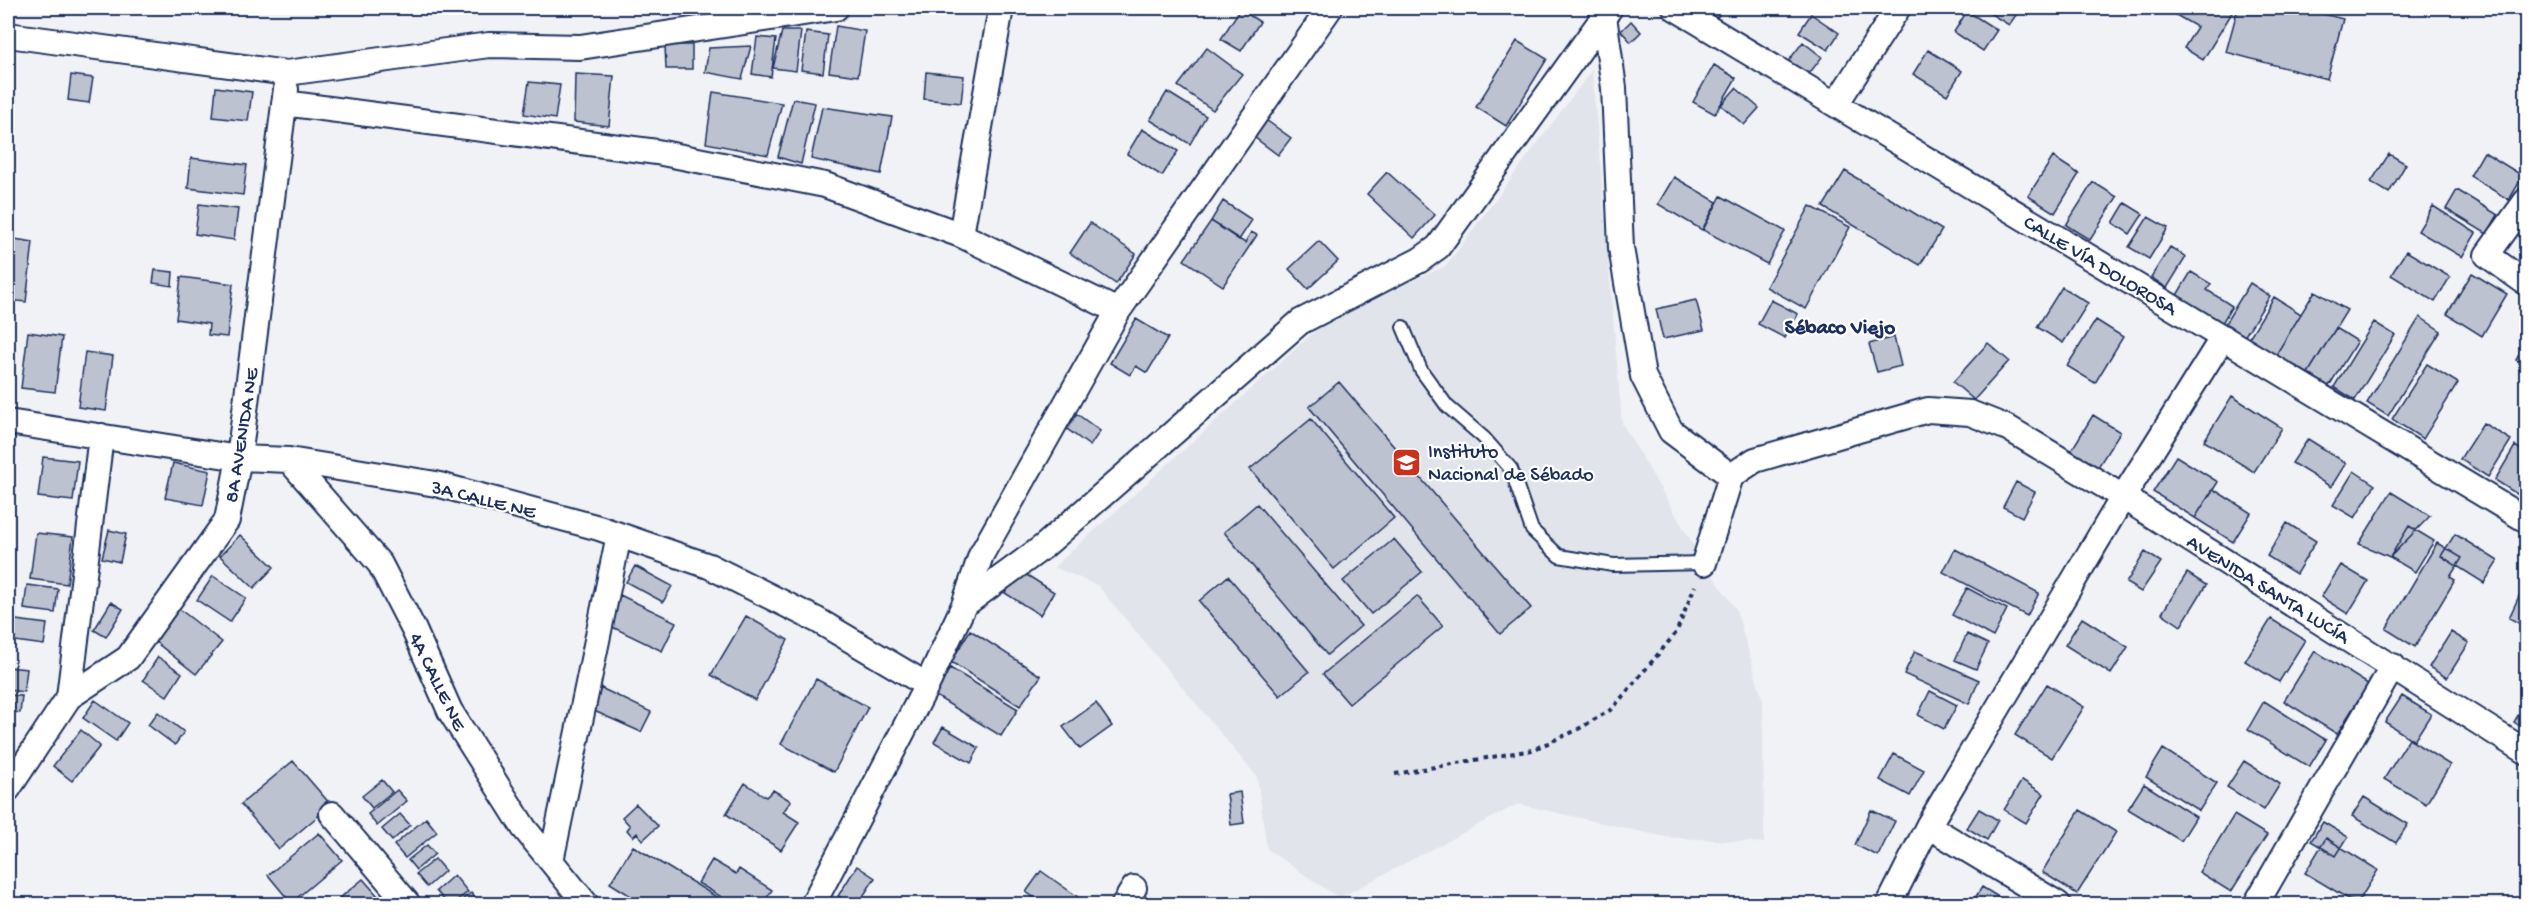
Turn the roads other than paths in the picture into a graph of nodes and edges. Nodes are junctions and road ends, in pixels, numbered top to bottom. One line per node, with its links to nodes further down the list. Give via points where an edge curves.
1 (836, 8): 8 (street, via 580,47 489,45)
2 (1001, 8): 12 (street)
3 (1330, 8): 14 (street)
4 (1675, 8): 10 (street, CALLE VÍA DOLOROSA)
5 (1898, 8): 10 (street)
6 (1607, 12): 21 (street, via 1621,248 1643,376 1671,431); 26 (street, via 1438,247 1300,322 1043,547)
7 (8, 35): 8 (street)
8 (287, 73): 9 (street, 8A AVENIDA NE)
9 (284, 103): 12 (street, via 668,154 825,185); 19 (street, 8A AVENIDA NE)
10 (1836, 104): 16 (street, CALLE VÍA DOLOROSA)
11 (2526, 201): 13 (street, via 2487,255)
12 (961, 235): 14 (street)
13 (2526, 283)
14 (1118, 311): 26 (street, via 981,555)
15 (1403, 327): 25 (lane, via 1421,370 1447,406 1484,438 1511,470 1533,530 1559,556 1613,564)
16 (2223, 337): 22 (street); 23 (street, CALLE VÍA DOLOROSA)
17 (8, 422): 18 (street, 3A CALLE NE)
18 (101, 436): 19 (street, 3A CALLE NE); 29 (street)
19 (239, 458): 20 (street, 3A CALLE NE); 29 (street, 8A AVENIDA NE, via 227,520 128,658)
20 (289, 460): 24 (street, 3A CALLE NE, via 436,484); 34 (street, 4A CALLE NE, via 380,564 450,711 524,828)
21 (1731, 476): 22 (street, AVENIDA SANTA LUCÍA, via 1755,460 1928,410 1970,413 2008,428); 25 (street)
22 (2123, 497): 27 (street, AVENIDA SANTA LUCÍA); 33 (street)
23 (2526, 520)
24 (619, 534): 28 (street, 3A CALLE NE, via 709,566 817,620); 34 (street)
25 (1704, 563)
26 (964, 605): 28 (street)
27 (2393, 666): 30 (street, AVENIDA SANTA LUCÍA); 40 (street)
28 (927, 686): 37 (street)
29 (69, 698): 31 (street, 8A AVENIDA NE)
30 (2526, 753)
31 (8, 789)
32 (332, 814): 35 (street)
33 (1928, 826): 38 (street); 39 (street)
34 (551, 861): 36 (street, 4A CALLE NE)
35 (408, 904)
36 (586, 904)
37 (813, 904)
38 (1889, 904)
39 (2058, 904)
40 (2256, 904)

